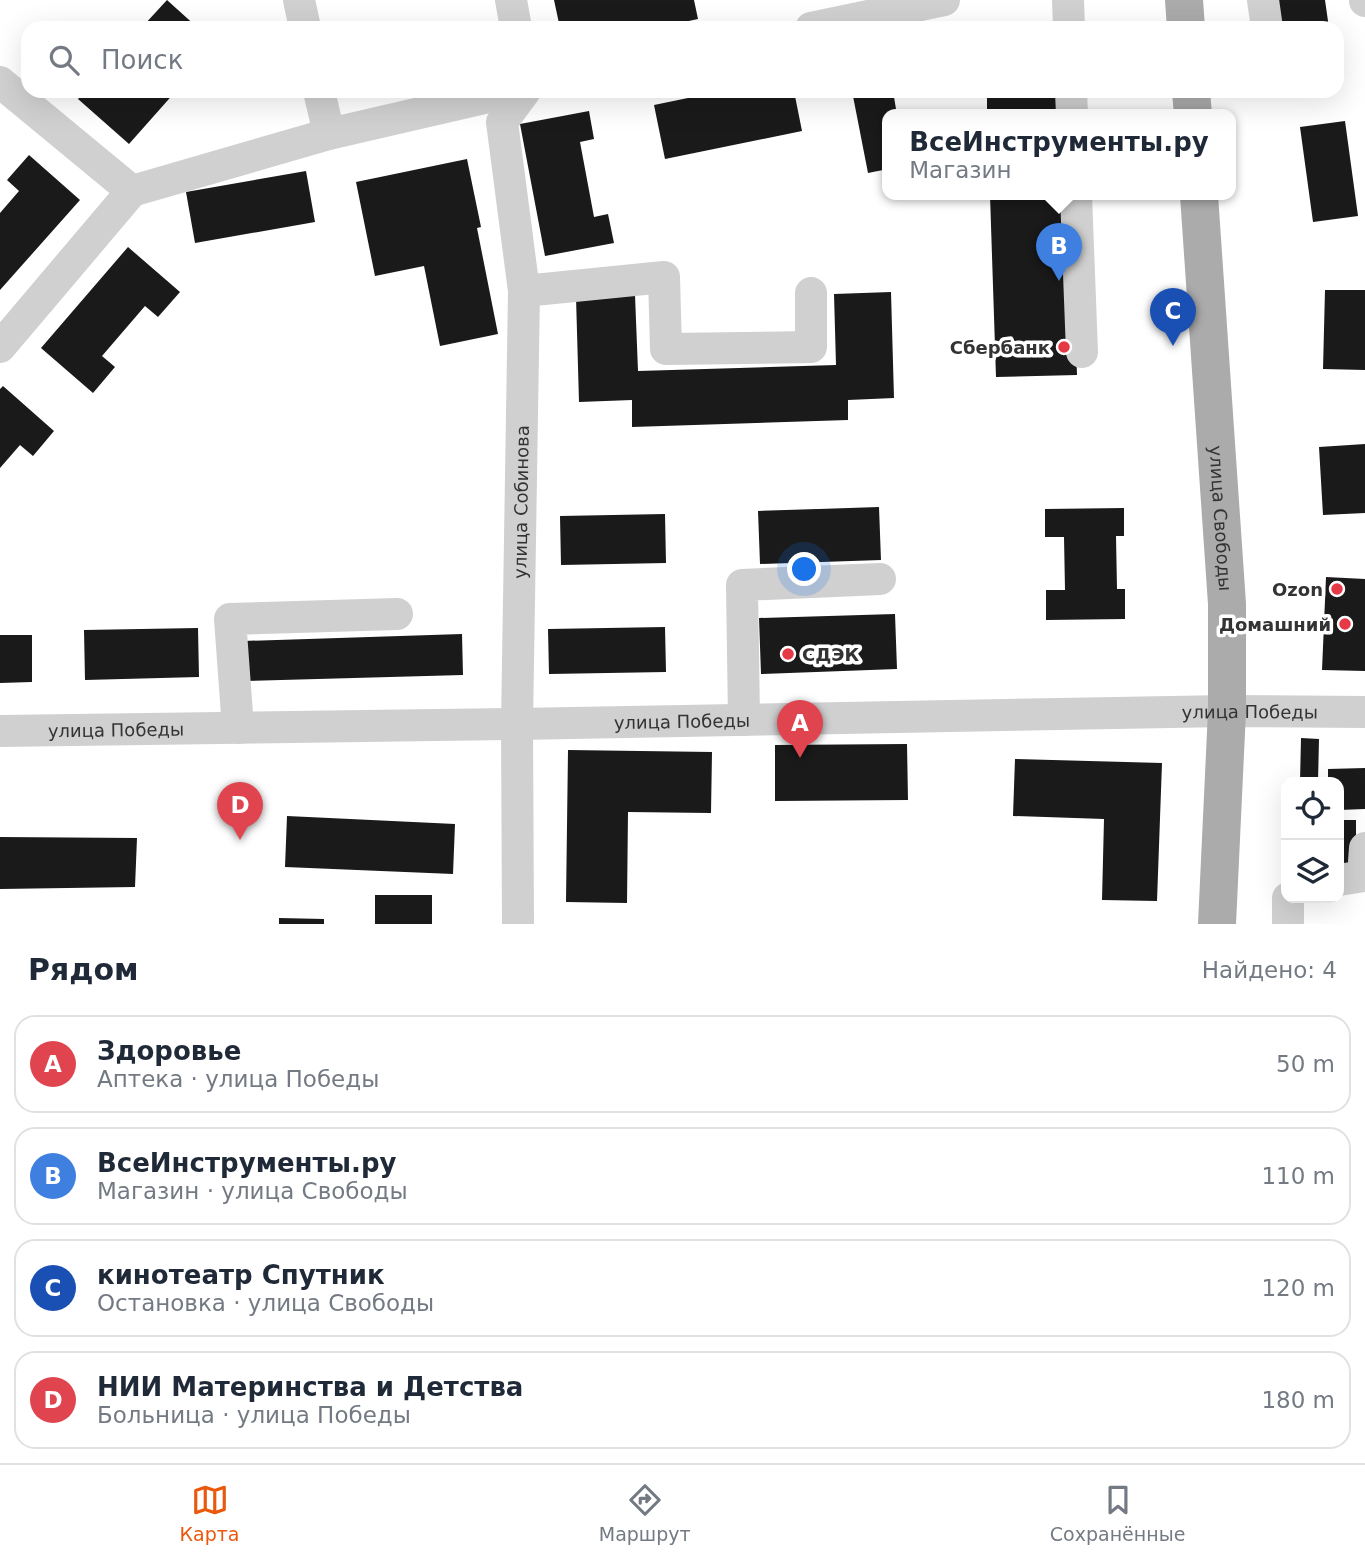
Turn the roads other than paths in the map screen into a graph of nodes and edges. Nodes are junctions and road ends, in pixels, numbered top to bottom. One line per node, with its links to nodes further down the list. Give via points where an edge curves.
1 (299, 0): 8 (street)
2 (511, 0): 9 (street)
3 (944, 0): 10 (street)
4 (1068, 0): 11 (street)
5 (1167, 0): 12 (main road)
6 (1184, 0): 13 (main road)
7 (1263, 0): 14 (street)
8 (304, 21)
9 (515, 21)
10 (844, 21)
11 (1069, 21)
12 (1168, 21)
13 (1186, 21)
14 (1267, 21)
15 (0, 82): 20 (street)
16 (321, 98): 19 (street)
17 (485, 98): 19 (street)
18 (520, 98): 24 (street, улица Собинова, via 502,122)
19 (329, 134): 20 (street)
20 (132, 191): 26 (street)
21 (1076, 200): 27 (street)
22 (1180, 200): 30 (main road, улица Свободы)
23 (1199, 200): 30 (main road, улица Свободы, via 1227,604)
24 (524, 291): 25 (street, via 664,277 666,348 811,347); 33 (street, улица Собинова)
25 (811, 293)
26 (0, 347)
27 (1082, 352)
28 (880, 579): 32 (street, via 742,585)
29 (397, 614): 34 (street, via 230,619)
30 (1217, 711): 31 (street, улица Победы); 32 (street, улица Победы); 40 (main road, улица Свободы); 41 (main road, улица Свободы)
31 (1365, 712)
32 (744, 720): 33 (street, улица Победы)
33 (517, 724): 34 (street, улица Победы); 39 (street, улица Собинова)
34 (238, 728): 35 (street, улица Победы)
35 (0, 731)
36 (1365, 848): 37 (street, via 1363,876)
37 (1344, 879)
38 (1288, 903): 42 (street)
39 (518, 924)
40 (1197, 924)
41 (1217, 924)
42 (1288, 924)

